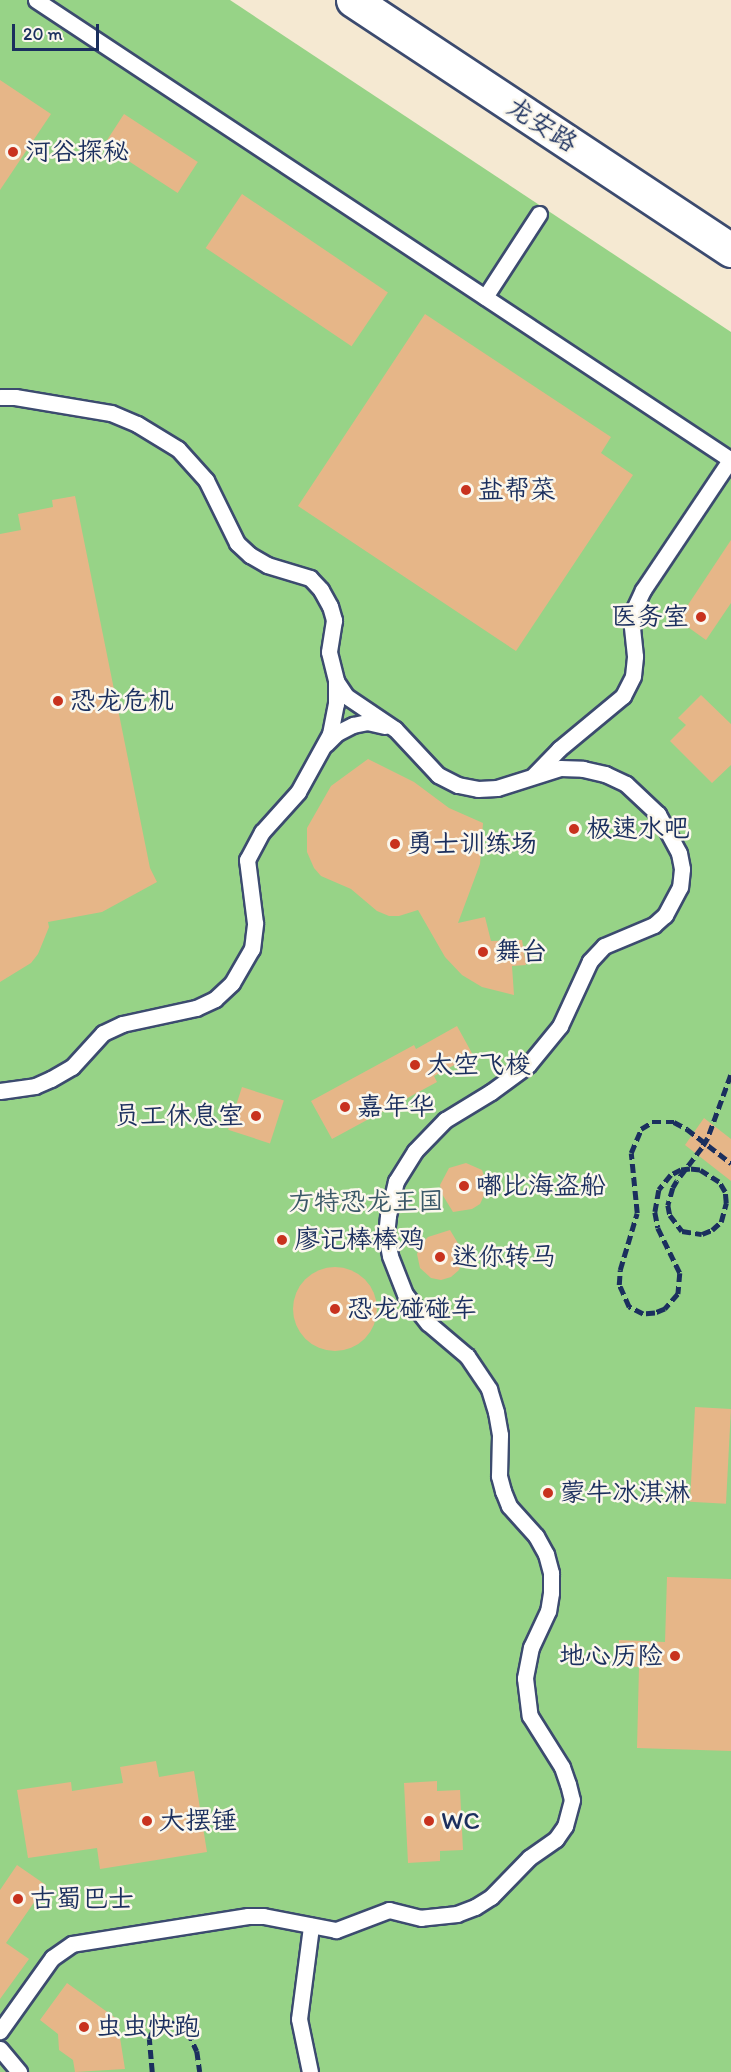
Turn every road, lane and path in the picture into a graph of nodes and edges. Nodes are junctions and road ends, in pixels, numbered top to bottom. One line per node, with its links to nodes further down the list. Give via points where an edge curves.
1 (36, 0): 5 (lane)
2 (353, 0): 4 (main road, 龙安路)
3 (539, 214): 5 (lane)
4 (731, 250)
5 (484, 297): 7 (lane)
6 (0, 398): 8 (lane, via 111,413 138,424 178,449 206,480 237,543 267,566 310,578 321,590 334,620 329,652)
7 (730, 460): 11 (lane, via 634,607 633,676 622,696)
8 (336, 681): 9 (lane, via 352,700); 10 (lane, via 330,734)
9 (395, 729): 10 (lane, via 380,723 353,725); 11 (lane, via 424,763 458,785 497,788)
10 (322, 748): 12 (lane, via 298,792 262,832 250,853 247,878 255,923 252,949 231,983 215,999 196,1008 122,1024 103,1034 72,1066 51,1079 35,1086)
11 (534, 775): 13 (lane, via 560,768 583,769 626,784 658,814 670,834 679,853 680,887 674,902 654,925 604,946 590,961 560,1026 528,1065 445,1120 415,1151 396,1181 387,1235 390,1256 405,1294 428,1323 467,1356 489,1389 500,1436 498,1476 502,1491 546,1554 551,1593 548,1611 526,1663 527,1699 530,1716 562,1767 572,1800 570,1814 555,1839 475,1907 439,1918 389,1910 336,1930)
12 (0, 1090)
13 (311, 1926): 14 (lane, via 248,1916 72,1944 52,1958); 17 (lane, via 299,2019)
14 (0, 2031)
15 (0, 2049): 16 (lane)
16 (19, 2072)
17 (310, 2072)

